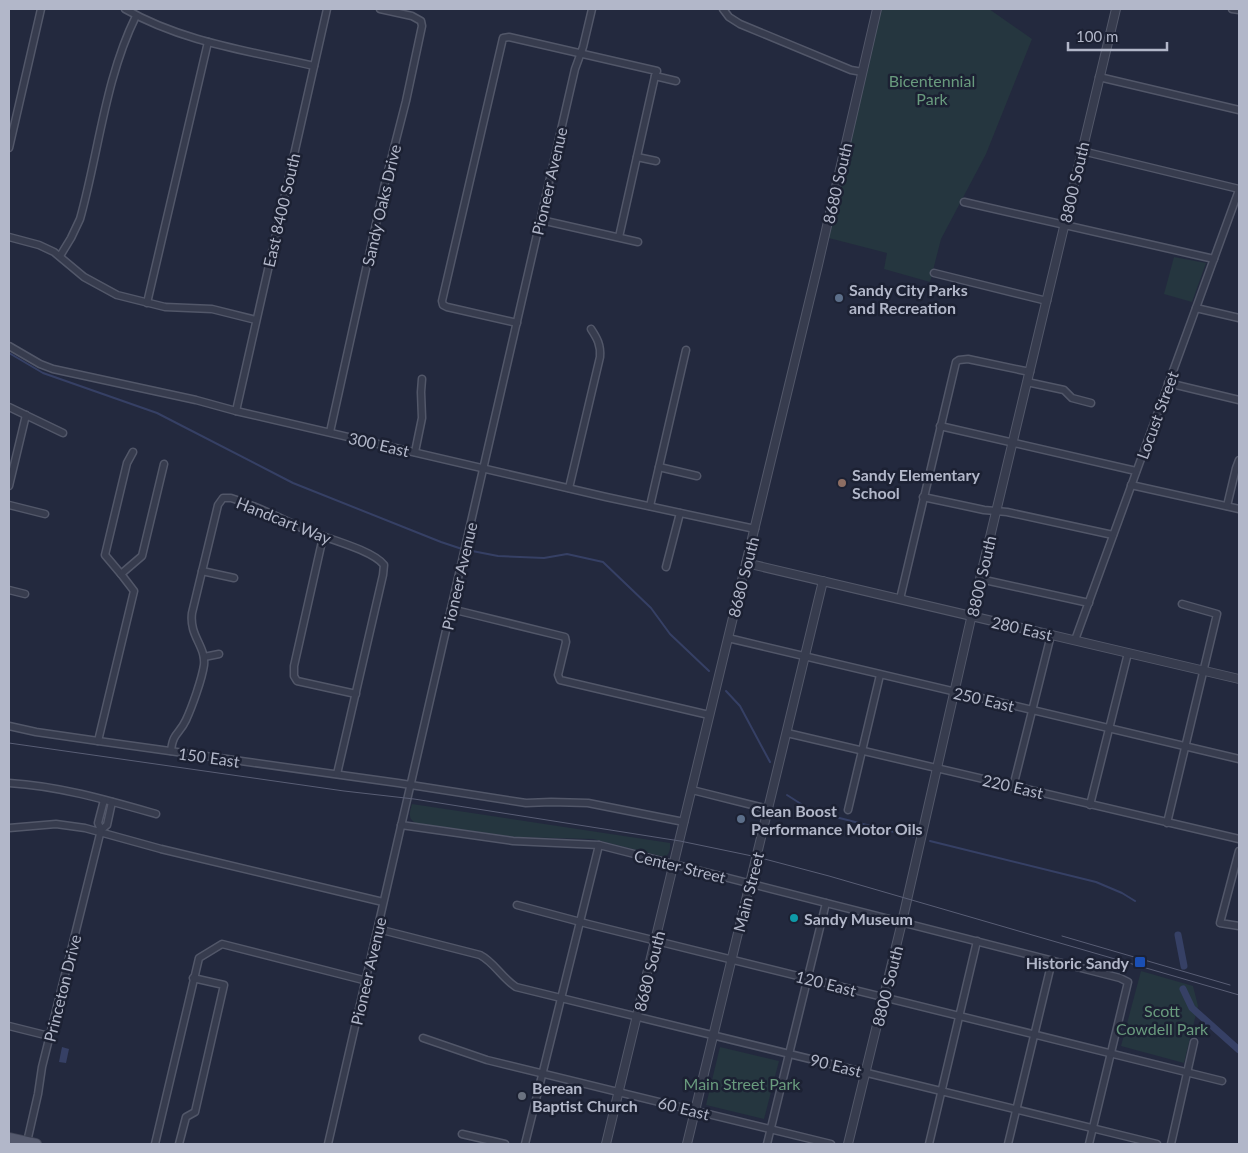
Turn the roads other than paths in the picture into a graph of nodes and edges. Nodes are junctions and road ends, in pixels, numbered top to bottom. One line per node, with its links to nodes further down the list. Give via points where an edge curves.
1 (41, 9): 20 (street)
2 (124, 9): 11 (street)
3 (327, 9): 14 (street, East 8400 South)
4 (380, 9): 53 (street, Sandy Oaks Drive, via 417,18 422,21 421,31)
5 (592, 9): 13 (street, Pioneer Avenue)
6 (723, 9): 15 (street, via 740,24)
7 (877, 9): 15 (street, 8680 South)
8 (1116, 9): 17 (street, 8800 South)
9 (1232, 9): 10 (street)
10 (1239, 10)
11 (136, 16): 12 (street, via 171,32); 31 (street, via 116,68 80,219)
12 (208, 42): 14 (street); 35 (street)
13 (580, 54): 16 (street, via 656,71); 26 (street, Pioneer Avenue); 39 (street, via 503,38 442,301 447,307)
14 (314, 66): 38 (street, East 8400 South)
15 (862, 72): 75 (street, 8680 South)
16 (655, 76): 18 (street); 22 (street)
17 (1099, 77): 19 (street); 21 (street, 8800 South)
18 (676, 81)
19 (1239, 110)
20 (9, 148)
21 (1082, 151): 24 (street); 27 (street, 8800 South)
22 (637, 157): 23 (street); 28 (street)
23 (656, 162)
24 (1239, 189): 32 (street, Locust Street)
25 (964, 202): 27 (street)
26 (541, 220): 28 (street); 39 (street, Pioneer Avenue)
27 (1064, 225): 32 (street); 34 (street, 8800 South)
28 (619, 237): 30 (street)
29 (9, 238): 31 (street, via 39,245)
30 (638, 242)
31 (60, 256): 35 (street, via 84,277 106,290)
32 (1214, 259): 36 (street, Locust Street)
33 (934, 272): 34 (street)
34 (1046, 301): 43 (street, 8800 South)
35 (147, 303): 38 (street, via 212,309)
36 (1196, 308): 37 (street); 46 (street, Locust Street)
37 (1239, 318)
38 (256, 320): 50 (street, East 8400 South)
39 (517, 323): 61 (street, Pioneer Avenue)
40 (591, 329): 66 (street, via 598,339 600,357)
41 (9, 346): 50 (street, 300 East, via 54,369)
42 (686, 350): 60 (street)
43 (1030, 372): 45 (street, 8800 South); 52 (street, via 968,358 959,360 954,367)
44 (422, 379): 57 (street, via 422,418)
45 (1027, 382): 48 (street, via 1064,390 1072,398); 55 (street, 8800 South)
46 (1168, 383): 47 (street); 62 (street, Locust Street)
47 (1239, 400)
48 (1091, 402)
49 (9, 406): 51 (street)
50 (236, 411): 53 (street, 300 East)
51 (26, 415): 54 (street); 65 (street)
52 (940, 426): 55 (street); 67 (street)
53 (330, 432): 57 (street, 300 East)
54 (63, 433)
55 (1013, 442): 62 (street); 72 (street, 8800 South)
56 (133, 452): 81 (street, via 127,463 105,555)
57 (415, 452): 61 (street, 300 East)
58 (1239, 460): 70 (street)
59 (164, 464): 81 (street, via 142,556)
60 (659, 467): 63 (street); 69 (street)
61 (484, 469): 66 (street, 300 East); 90 (street, Pioneer Avenue)
62 (1136, 471): 64 (street, Locust Street)
63 (697, 476)
64 (1131, 485): 70 (street); 76 (street, Locust Street)
65 (9, 486)
66 (569, 488): 69 (street, 300 East)
67 (924, 497): 72 (street); 87 (street)
68 (9, 505): 74 (street)
69 (650, 506): 73 (street, 300 East)
70 (1226, 506): 71 (street)
71 (1239, 509)
72 (996, 510): 76 (street); 83 (street, 8800 South)
73 (680, 513): 75 (street, 300 East); 79 (street)
74 (45, 514)
75 (755, 529): 78 (street, 8680 South)
76 (1113, 535): 88 (street, Locust Street)
77 (324, 537): 80 (street, Handcart Way, via 235,500 222,498); 103 (street, Handcart Way, via 377,558 384,565); 103 (street, via 294,676 297,681)
78 (746, 563): 84 (street, 280 East); 93 (street, 8680 South)
79 (666, 567)
80 (202, 571): 82 (street); 97 (street, Handcart Way, via 192,620 194,635)
81 (121, 574): 109 (street, via 134,591)
82 (234, 578)
83 (980, 579): 88 (street); 91 (street, 8800 South)
84 (823, 581): 87 (street, 280 East); 98 (street, Main Street)
85 (9, 590): 86 (street)
86 (25, 594)
87 (900, 599): 91 (street, 280 East)
88 (1089, 603): 94 (street, Locust Street)
89 (1182, 604): 99 (street, via 1217,614)
90 (450, 609): 105 (street, via 565,637 558,675 560,680); 117 (street, Pioneer Avenue)
91 (972, 616): 92 (street, 280 East); 102 (street, 8800 South)
92 (1051, 635): 94 (street, 280 East); 104 (street)
93 (728, 638): 98 (street, 250 East); 105 (street, 8680 South)
94 (1075, 640): 95 (street, 280 East)
95 (1128, 653): 99 (street, 280 East); 107 (street)
96 (219, 654): 97 (street)
97 (204, 657): 112 (street, via 186,720 173,738)
98 (805, 657): 100 (street, 250 East); 108 (street, Main Street)
99 (1204, 670): 101 (street, 280 East); 110 (street)
100 (880, 675): 102 (street, 250 East); 111 (street)
101 (1239, 679)
102 (955, 692): 104 (street, 250 East); 114 (street, 8800 South)
103 (356, 694): 115 (street)
104 (1032, 710): 107 (street, 250 East); 118 (street)
105 (709, 715): 119 (street, 8680 South)
106 (9, 726): 109 (street, 150 East)
107 (1109, 728): 110 (street, 250 East); 122 (street)
108 (787, 733): 111 (street, 220 East); 123 (street, Main Street)
109 (98, 742): 112 (street, 150 East)
110 (1186, 746): 113 (street, 250 East); 127 (street)
111 (862, 750): 114 (street, 220 East); 124 (street)
112 (171, 751): 115 (street, 150 East)
113 (1239, 759)
114 (938, 768): 118 (street, 220 East); 140 (street, 8800 South)
115 (337, 774): 117 (street, 150 East)
116 (9, 783): 120 (street, via 68,791)
117 (410, 785): 126 (street, 150 East, via 526,803 588,803); 128 (street, Pioneer Avenue)
118 (1013, 787): 122 (street, 220 East)
119 (692, 790): 123 (street); 126 (street, 8680 South)
120 (104, 800): 121 (street); 130 (street, via 98,823)
121 (112, 802): 125 (street); 130 (street, via 107,825)
122 (1090, 805): 127 (street, 220 East)
123 (768, 809): 135 (street, Main Street)
124 (848, 810)
125 (156, 814)
126 (684, 822): 134 (street, 8680 South)
127 (1168, 822): 131 (street, 220 East)
128 (401, 825): 132 (street, Center Street, via 513,841); 136 (street, Pioneer Avenue)
129 (9, 828): 130 (street, via 56,824)
130 (101, 831): 136 (street, via 161,849); 157 (street, Princeton Drive)
131 (1239, 839)
132 (599, 845): 134 (street, Center Street); 139 (street)
133 (1239, 850): 141 (street, via 1220,923)
134 (674, 864): 135 (street, Center Street); 143 (street, 8680 South)
135 (750, 884): 137 (street, Center Street); 145 (street, Main Street)
136 (384, 902): 142 (street, Pioneer Avenue)
137 (826, 903): 140 (street, Center Street); 148 (street)
138 (516, 905): 139 (street, 120 East)
139 (580, 922): 143 (street, 120 East); 151 (street)
140 (902, 922): 144 (street, Center Street); 150 (street, 8800 South)
141 (1239, 926)
142 (378, 929): 149 (street, Pioneer Avenue); 151 (street, 90 East, via 480,955 516,987)
143 (656, 941): 145 (street, 120 East); 153 (street, 8680 South)
144 (977, 942): 146 (street, Center Street); 152 (street)
145 (732, 960): 148 (street, 120 East); 156 (street, Main Street)
146 (1052, 961): 155 (street); 160 (street, Center Street, via 1128,982)
147 (193, 978): 149 (street, via 199,958 222,944); 175 (street); 176 (street, via 224,985 195,1112 186,1117)
148 (808, 978): 150 (street, 120 East); 161 (street)
149 (366, 981): 177 (street, Pioneer Avenue)
150 (884, 997): 152 (street, 120 East); 163 (street, 8800 South)
151 (562, 998): 153 (street, 90 East); 162 (street)
152 (960, 1015): 155 (street, 120 East); 166 (street)
153 (638, 1017): 156 (street, 90 East); 167 (street, 8680 South)
154 (9, 1026): 157 (street)
155 (1034, 1034): 160 (street, 120 East); 168 (street)
156 (714, 1035): 161 (street, 90 East); 169 (street, Main Street)
157 (49, 1036): 174 (street, Princeton Drive)
158 (423, 1038): 162 (street, 60 East, via 487,1060)
159 (1194, 1042): 164 (street)
160 (1111, 1053): 164 (street, 120 East); 170 (street)
161 (789, 1054): 163 (street, 90 East); 171 (street)
162 (543, 1073): 167 (street, 60 East); 179 (street)
163 (865, 1073): 166 (street, 90 East); 184 (street, 8800 South)
164 (1187, 1073): 165 (street, 120 East); 189 (street)
165 (1222, 1081)
166 (941, 1091): 168 (street, 90 East); 185 (street)
167 (620, 1092): 169 (street, 60 East); 180 (street, 8680 South)
168 (1016, 1110): 170 (street, 90 East); 186 (street)
169 (695, 1111): 171 (street, 60 East); 181 (street, Main Street)
170 (1092, 1128): 187 (street); 188 (street, 90 East)
171 (771, 1129): 182 (street); 183 (street, 60 East)
172 (462, 1134): 178 (street)
173 (9, 1138): 174 (main road)
174 (30, 1144)
175 (156, 1144)
176 (179, 1144)
177 (328, 1144)
178 (505, 1144)
179 (526, 1144)
180 (606, 1144)
181 (687, 1144)
182 (767, 1144)
183 (831, 1144)
184 (848, 1144)
185 (929, 1144)
186 (1008, 1144)
187 (1089, 1144)
188 (1157, 1144)
189 (1171, 1144)

